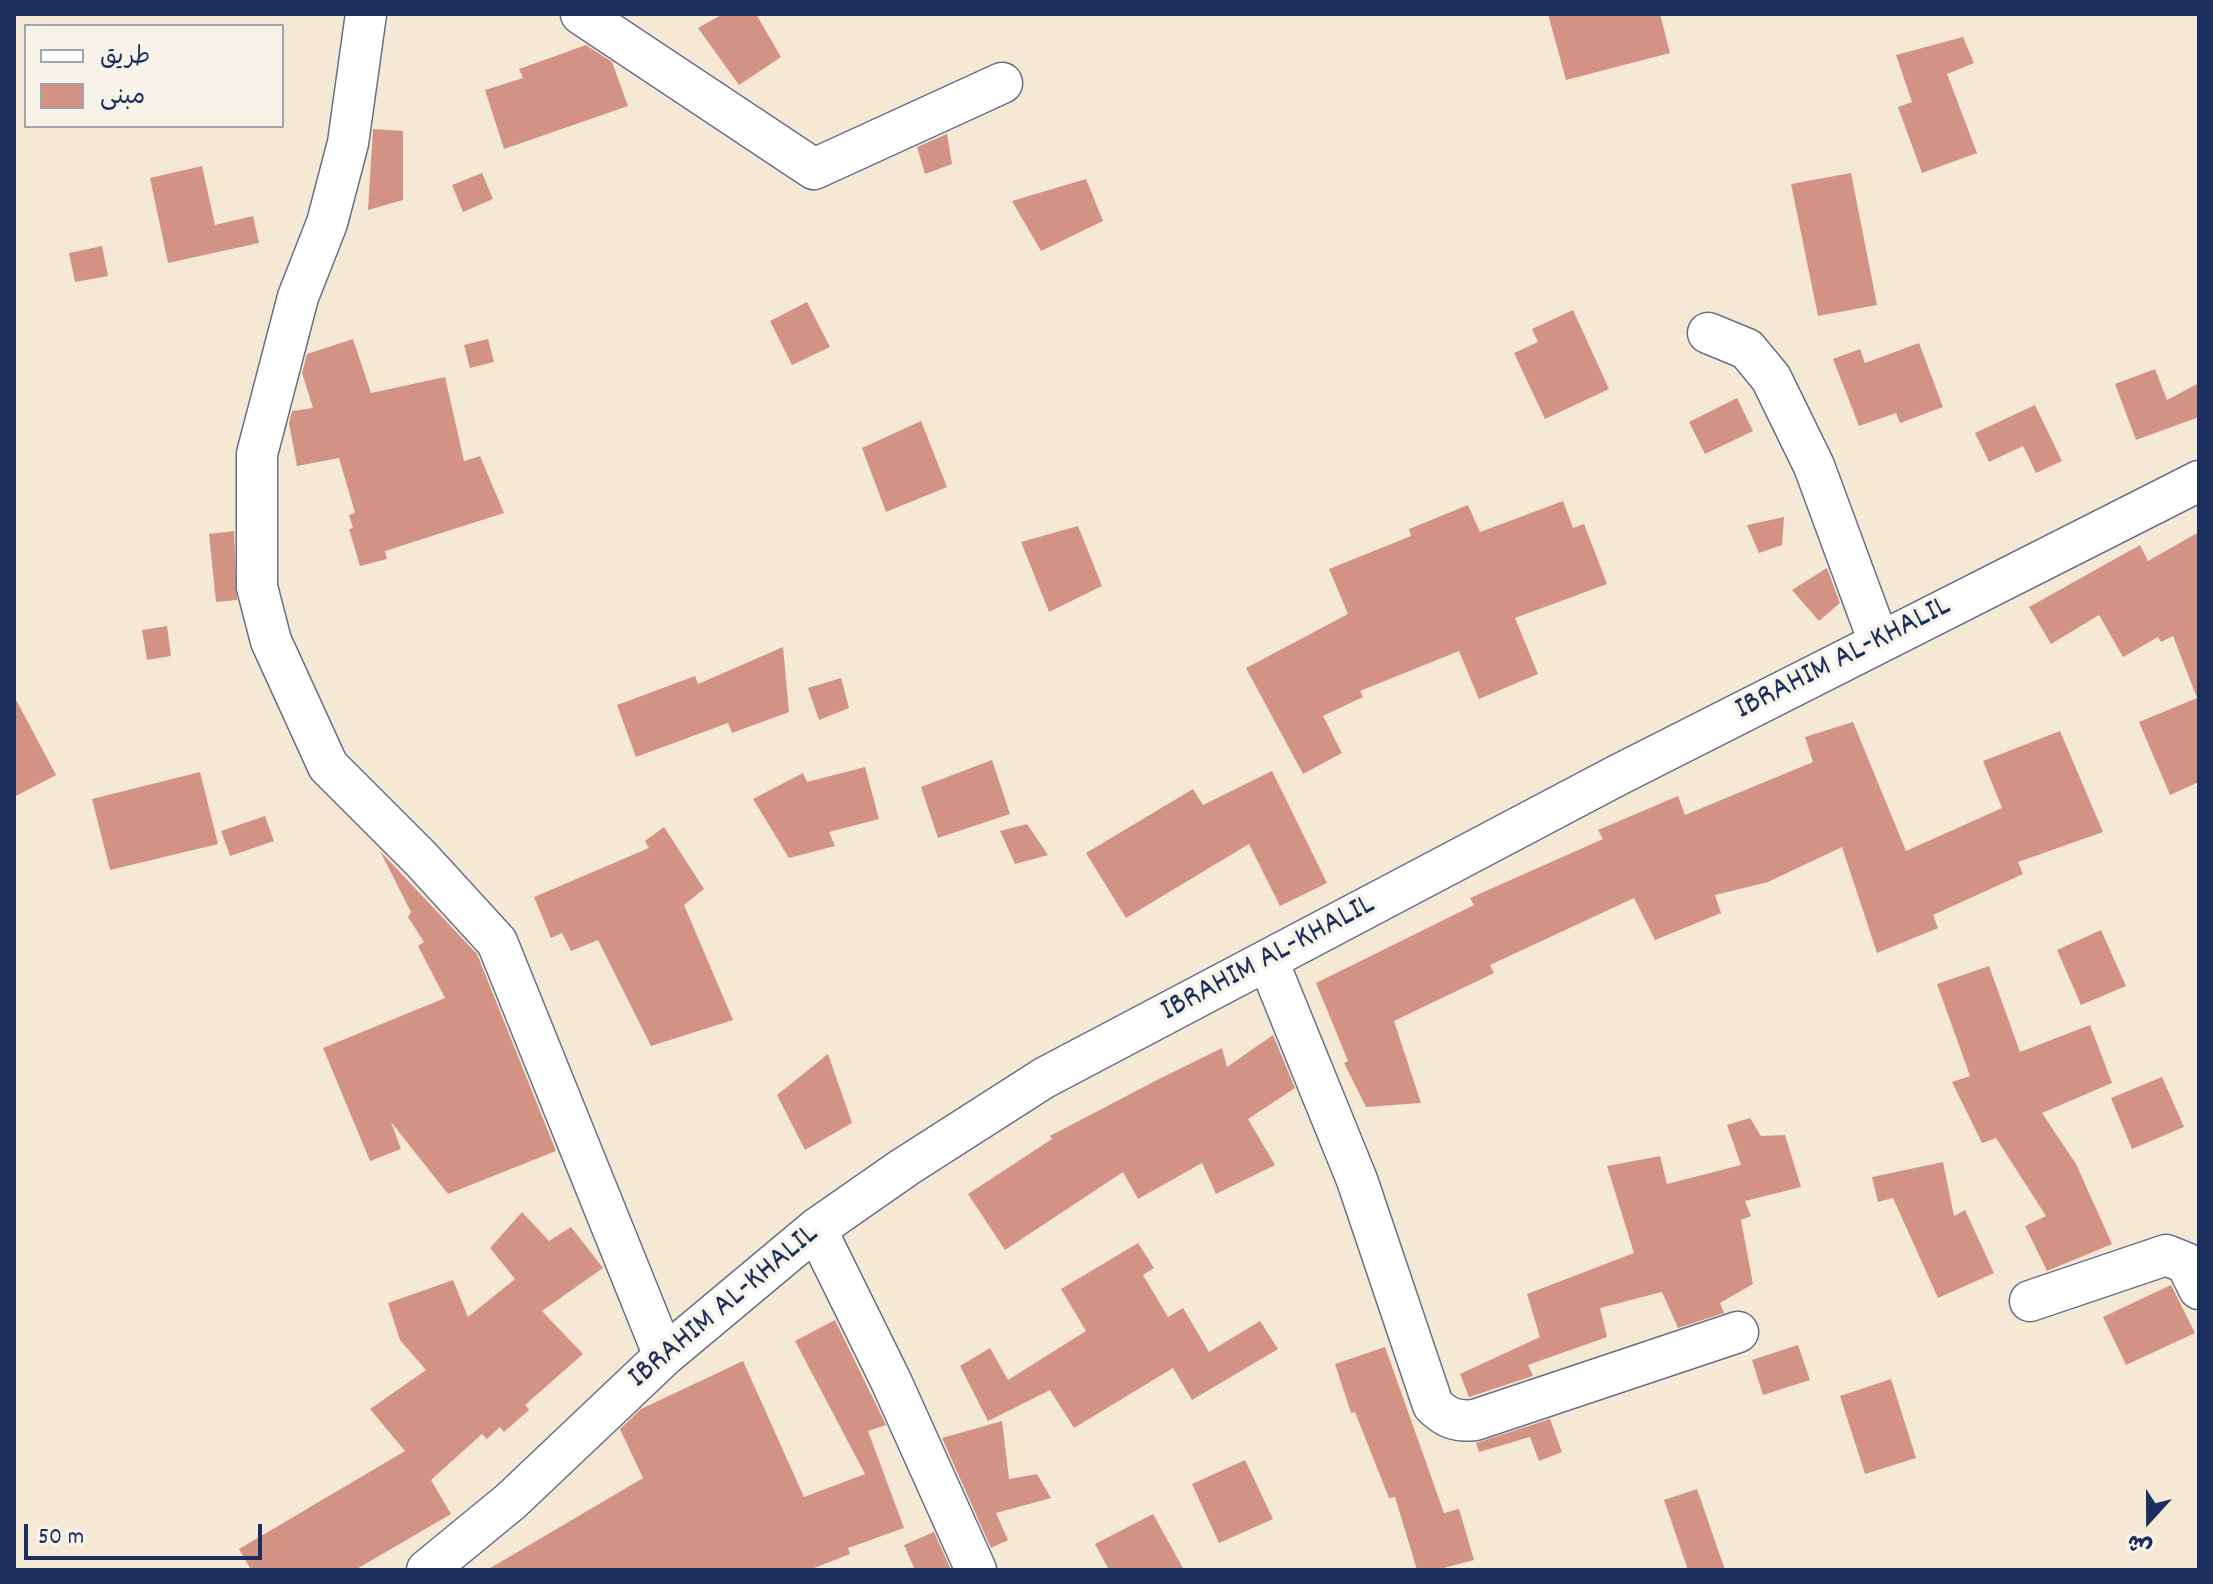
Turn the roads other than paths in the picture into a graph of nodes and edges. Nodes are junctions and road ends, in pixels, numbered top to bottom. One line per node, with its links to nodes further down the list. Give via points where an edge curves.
1 (366, 14): 12 (street, via 348,143 327,223 298,297 257,454 257,587 271,641 328,766 497,942)
2 (581, 14): 3 (street, via 814,169)
3 (1002, 83)
4 (1708, 333): 6 (street, via 1747,349 1771,378 1814,466)
5 (2199, 481): 6 (street, IBRAHIM AL-KHALIL)
6 (1879, 642): 7 (street, IBRAHIM AL-KHALIL)
7 (1268, 961): 8 (street, IBRAHIM AL-KHALIL, via 1044,1078); 11 (street, via 1357,1180 1433,1405 1444,1416 1458,1422 1475,1420)
8 (816, 1229): 12 (street, IBRAHIM AL-KHALIL); 14 (street)
9 (2199, 1289): 10 (street, via 2186,1263 2166,1255)
10 (2030, 1301)
11 (1738, 1332)
12 (664, 1356): 13 (street, IBRAHIM AL-KHALIL, via 511,1501)
13 (427, 1570)
14 (976, 1570)

